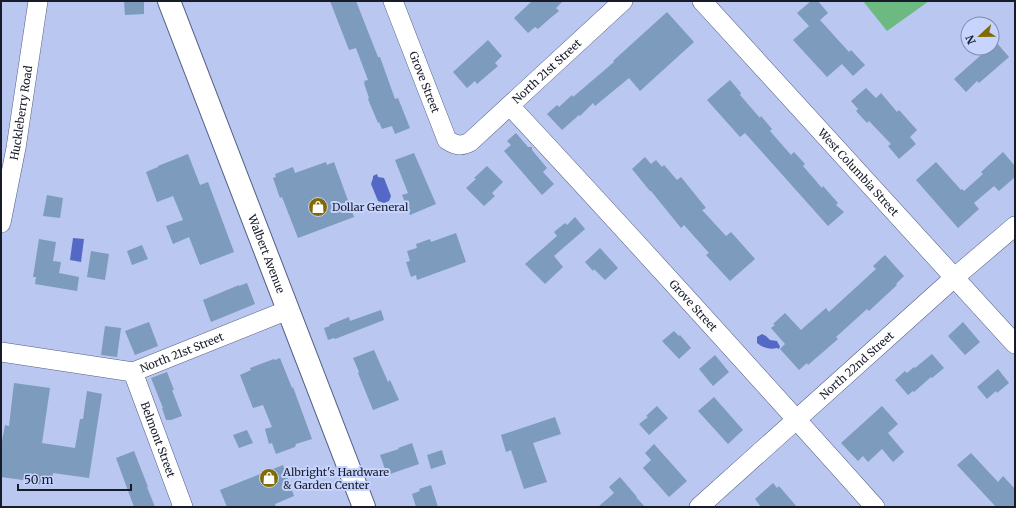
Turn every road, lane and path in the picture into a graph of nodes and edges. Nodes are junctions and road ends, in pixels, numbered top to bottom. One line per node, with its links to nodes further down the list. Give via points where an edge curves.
1 (38, 1): 8 (street, Huckleberry Road, via 16,148)
2 (169, 1): 11 (main road, Walbert Avenue)
3 (393, 1): 7 (street, Grove Street, via 447,140 461,146)
4 (623, 1): 6 (street, North 21st Street)
5 (702, 1): 10 (street, West Columbia Street)
6 (510, 106): 7 (street, North 21st Street); 15 (street, Grove Street)
7 (470, 142)
8 (1, 223)
9 (1015, 226): 10 (street, North 22nd Street)
10 (955, 277): 12 (street, West Columbia Street); 15 (street, North 22nd Street)
11 (288, 310): 14 (street, North 21st Street); 17 (main road, Walbert Avenue)
12 (1015, 344)
13 (1, 352): 14 (street, North 21st Street)
14 (133, 372): 16 (street, Belmont Street)
15 (796, 420): 18 (street, North 22nd Street); 19 (street, Grove Street)
16 (184, 507)
17 (364, 507)
18 (699, 507)
19 (875, 507)

